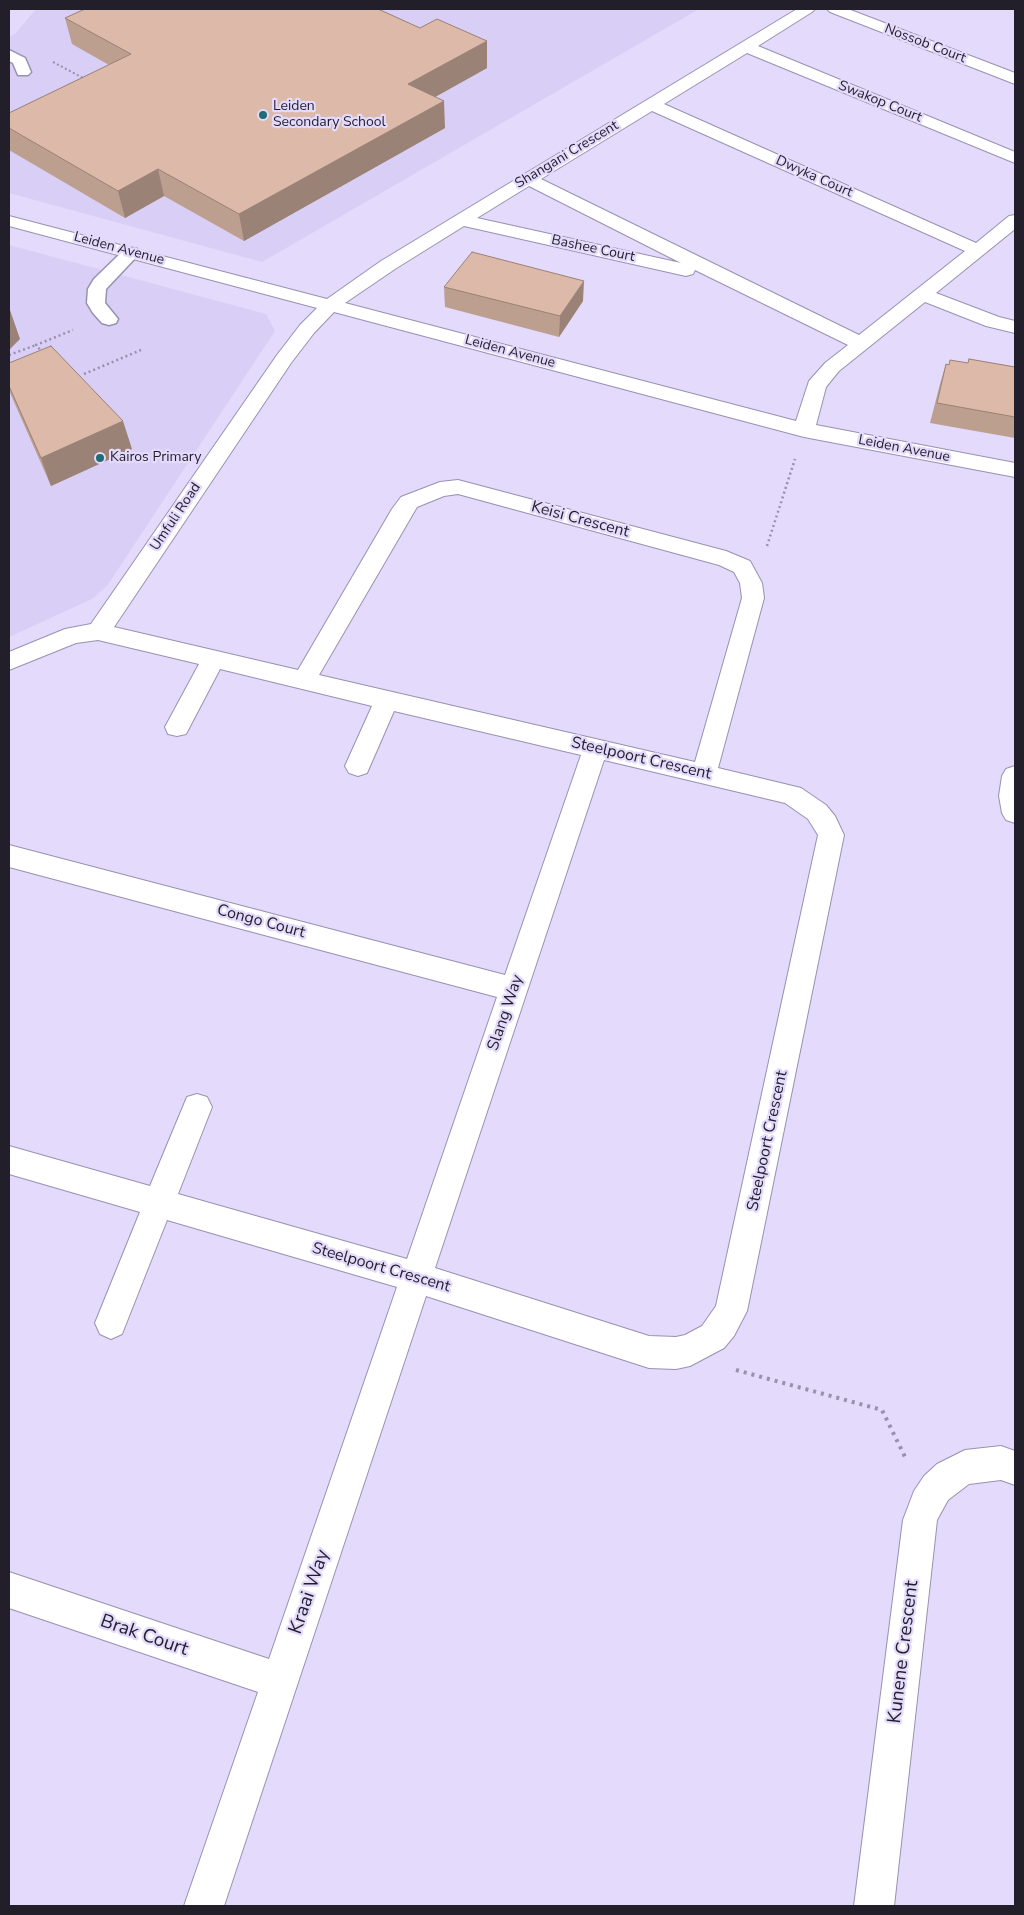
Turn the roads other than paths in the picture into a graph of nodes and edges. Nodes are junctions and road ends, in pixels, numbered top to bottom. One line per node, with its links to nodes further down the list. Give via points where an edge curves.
1 (807, 9): 3 (street, Shangani Crescent)
2 (835, 9): 6 (street, Nossob Court)
3 (745, 46): 7 (street, Shangani Crescent); 8 (street, Swakop Court)
4 (9, 55): 5 (lane, via 20,61)
5 (23, 72)
6 (1015, 79)
7 (651, 104): 9 (street, Shangani Crescent); 13 (street, Dwyka Court)
8 (1015, 158)
9 (528, 179): 10 (street, Shangani Crescent); 15 (street, Bashee Court)
10 (461, 220): 15 (street, Bashee Court); 17 (street, Shangani Crescent)
11 (1015, 220): 13 (street)
12 (9, 221): 14 (street, Leiden Avenue)
13 (978, 250): 16 (street)
14 (131, 252): 17 (street, Leiden Avenue); 18 (lane, via 97,289 96,303)
15 (725, 278): 20 (street, Bashee Court)
16 (923, 294): 19 (street, via 993,322); 20 (street)
17 (330, 305): 21 (street, Leiden Avenue); 23 (street, Umfuli Road, via 284,359)
18 (108, 317)
19 (1015, 327)
20 (860, 343): 21 (street, via 816,386)
21 (804, 430): 22 (street, Leiden Avenue)
22 (1015, 470)
23 (98, 632): 24 (street, Steelpoort Crescent); 25 (street, via 73,635)
24 (214, 659): 26 (street, Steelpoort Crescent); 28 (street)
25 (9, 661)
26 (304, 680): 27 (street, Steelpoort Crescent); 31 (street, Keisi Crescent, via 409,502 440,489 458,488 726,559 742,567 751,583 753,598)
27 (387, 700): 29 (street, Steelpoort Crescent); 30 (street)
28 (177, 727)
29 (595, 749): 31 (street, Steelpoort Crescent); 35 (street, Slang Way)
30 (358, 766)
31 (704, 774): 39 (street, Steelpoort Crescent, via 792,795 817,812 831,835 735,1296 724,1325 713,1337 690,1350 649,1352)
32 (1015, 776): 33 (street, via 1012,796)
33 (1015, 813)
34 (9, 856): 35 (street, Congo Court)
35 (514, 989): 39 (street, Slang Way)
36 (197, 1106): 38 (street)
37 (9, 1160): 38 (street, Steelpoort Crescent)
38 (159, 1204): 39 (street, Steelpoort Crescent); 40 (street)
39 (416, 1277): 43 (street, Kraai Way)
40 (111, 1323)
41 (1015, 1468): 45 (street, Kunene Crescent, via 1000,1463 965,1467 936,1488 926,1502 920,1520)
42 (9, 1590): 43 (street, Brak Court)
43 (280, 1682): 44 (street, Kraai Way)
44 (204, 1906)
45 (874, 1906)

